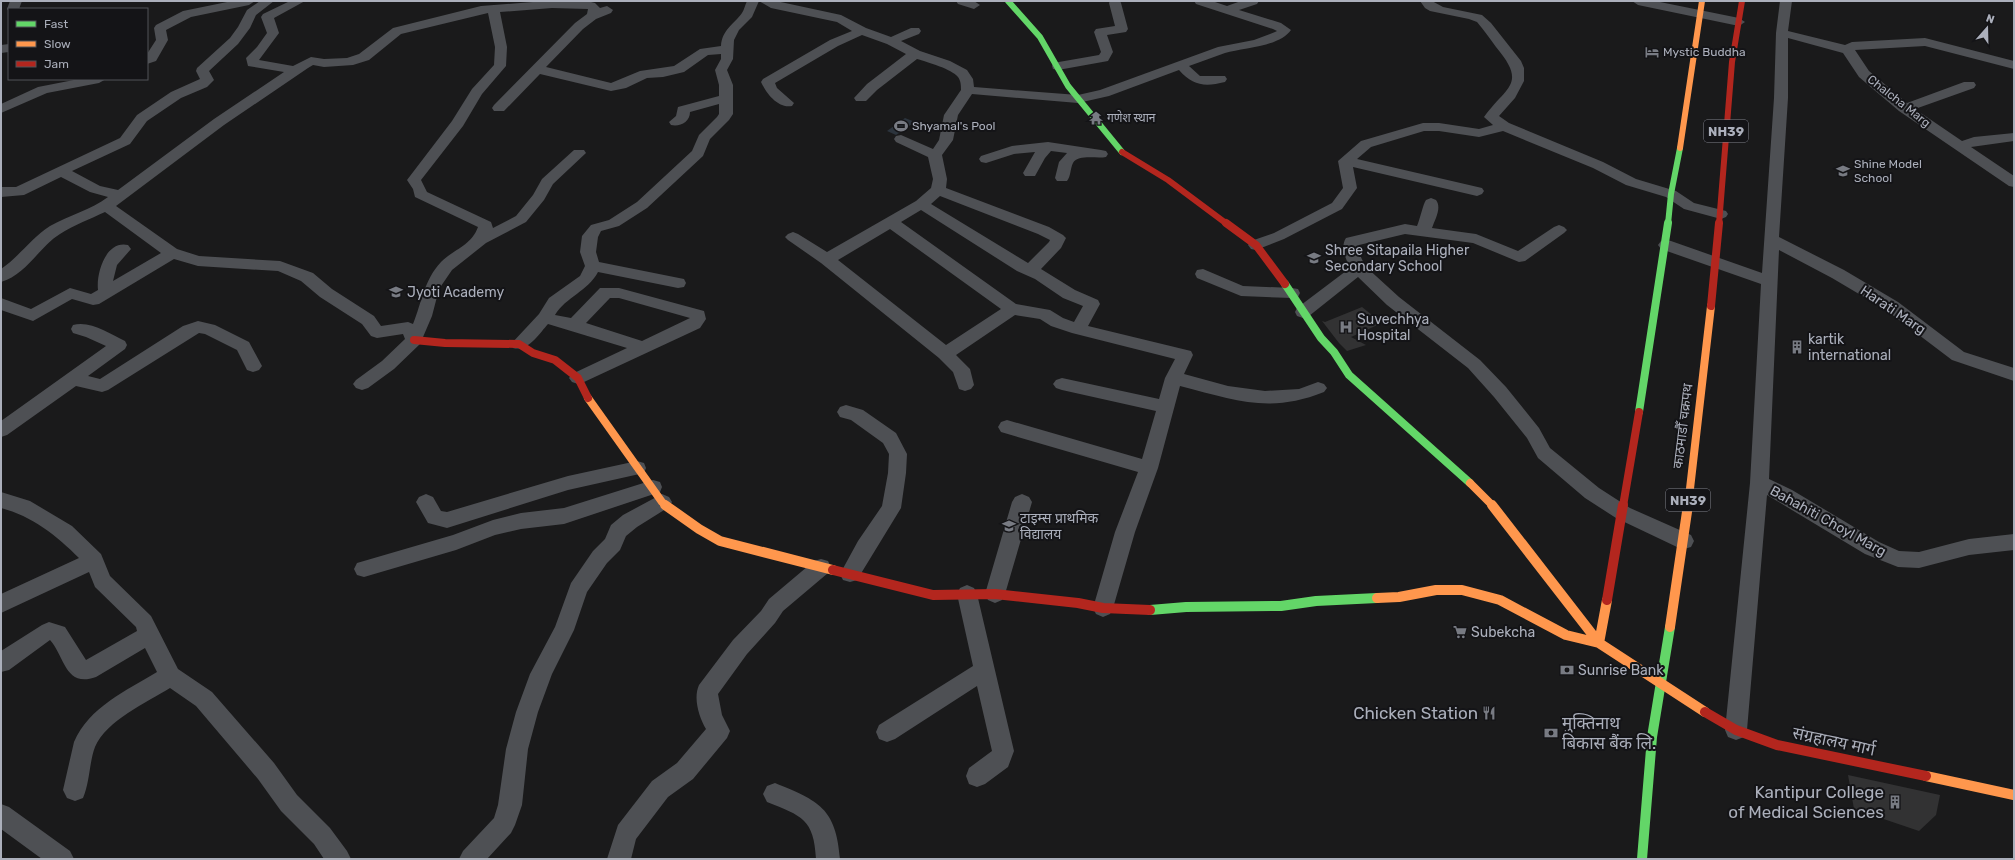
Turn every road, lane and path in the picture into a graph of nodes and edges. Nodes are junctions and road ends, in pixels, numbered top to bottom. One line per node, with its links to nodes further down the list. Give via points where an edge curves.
1 (249, 1): 31 (street, via 187,14 160,28 162,40)
2 (268, 1): 62 (street, via 251,13 234,41 202,71 207,80 176,95 142,118 125,141)
3 (299, 1): 36 (street, via 267,17 273,32 252,58 253,63)
4 (460, 1): 19 (street)
5 (753, 1): 28 (street, via 748,14 733,29 728,40)
6 (764, 1): 24 (street, via 841,20)
7 (962, 1): 17 (street)
8 (1008, 1): 34 (main road, via 1040,37)
9 (1200, 1): 21 (street)
10 (1253, 1): 21 (street)
11 (1426, 1): 51 (street, via 1428,6 1434,9 1479,18 1514,61 1519,70 1515,88 1506,104 1491,116)
12 (1638, 1): 22 (street)
13 (1702, 1): 22 (main road)
14 (1742, 1): 23 (main road, NH39)
15 (1786, 1): 26 (street)
16 (1114, 3): 34 (street, via 1122,30 1100,32 1107,52 1103,58)
17 (974, 5)
18 (591, 7): 19 (street, via 552,4); 20 (street); 35 (street, via 579,26)
19 (487, 10): 36 (street, via 397,31 364,57 348,62 311,62); 79 (street, via 501,47 500,66 477,92 458,123 414,180 420,194 486,225)
20 (607, 10)
21 (1228, 10): 32 (street, via 1285,30 1279,35 1257,43 1222,50)
22 (1699, 14): 23 (street); 69 (main road, via 1688,102)
23 (1738, 22): 74 (main road, NH39, via 1732,62)
24 (862, 31): 27 (street); 46 (street, via 846,37 768,82 771,90)
25 (915, 31): 27 (street)
26 (1782, 33): 29 (street); 80 (street, via 1781,98)
27 (891, 40): 30 (street)
28 (728, 49): 35 (street, via 704,52 679,69 645,74 611,87); 43 (street, via 727,60 721,70 726,85)
29 (1848, 50): 33 (street, via 1852,46 1870,44 1925,42); 48 (street, Chalcha Marg, via 1864,74)
30 (915, 54): 42 (street, via 962,73); 44 (street)
31 (148, 60)
32 (1181, 65): 37 (street, via 1191,77 1202,82); 45 (street, via 1104,93)
33 (2014, 65)
34 (1058, 66): 45 (main road)
35 (537, 69): 47 (street)
36 (295, 70): 70 (street)
37 (1220, 79)
38 (35, 80): 41 (street)
39 (94, 80): 41 (street)
40 (1969, 85): 48 (street, via 1944,93 1925,103)
41 (43, 90): 49 (street)
42 (968, 90): 45 (street); 59 (street, via 951,115 946,140)
43 (726, 98): 50 (street, via 683,110 683,117); 87 (street, via 726,114 704,138 698,153 642,205 614,223 596,228 590,236 588,252)
44 (861, 98)
45 (1078, 99): 58 (main road)
46 (787, 103)
47 (499, 108)
48 (1904, 108): 55 (street, Chalcha Marg)
49 (1, 109)
50 (676, 122)
51 (1504, 126): 61 (street, via 1479,133 1439,126 1423,127 1366,144); 69 (street, via 1598,165 1631,182)
52 (2014, 138): 55 (street, via 1974,141)
53 (901, 139): 59 (street)
54 (1048, 146): 57 (street); 60 (street, via 1012,150); 63 (street)
55 (1961, 146): 65 (street, Chalcha Marg)
56 (579, 153): 79 (street, via 547,182 539,197 528,207 521,219)
57 (1101, 154): 58 (street); 64 (street, via 1074,154 1067,160)
58 (1123, 154): 81 (main road, via 1184,192)
59 (935, 155): 66 (street, via 940,179)
60 (986, 159)
61 (1345, 161): 67 (street); 81 (street, via 1350,188 1336,206)
62 (61, 171): 68 (street, via 19,192); 70 (street, via 95,188)
63 (1030, 173)
64 (1062, 178)
65 (2014, 183)
66 (938, 190): 72 (street); 88 (street, via 1058,238 1056,244)
67 (1477, 191)
68 (1, 192)
69 (1671, 194): 74 (street, via 1688,206); 82 (main road)
70 (118, 195): 73 (street)
71 (1431, 203): 77 (street)
72 (921, 204): 75 (street); 88 (street)
73 (106, 206): 84 (street); 91 (street, via 55,230 36,245 19,264)
74 (1721, 214): 86 (main road, NH39)
75 (890, 222): 85 (street); 97 (street)
76 (1559, 230): 77 (street, via 1519,257 1476,239)
77 (1423, 231): 89 (street, via 1405,229 1351,242 1352,255)
78 (793, 237): 85 (street)
79 (481, 240): 103 (street, via 446,266 431,290)
80 (1772, 240): 92 (street); 108 (street, Harati Marg, via 1838,274 1892,306 1958,356)
81 (1256, 245): 95 (main road)
82 (1666, 246): 86 (street); 127 (main road)
83 (123, 249): 94 (street, via 109,261 104,283)
84 (172, 253): 94 (street); 103 (street, via 198,261 280,266 306,277 368,320 377,332 408,328)
85 (828, 259): 106 (street)
86 (1714, 261): 92 (street); 128 (main road, काठमाडाैँ चक्रपथ / NH39, via 1710,324)
87 (593, 266): 93 (street); 99 (street, via 586,279 555,302)
88 (1032, 269): 102 (street, via 1071,295 1092,304)
89 (1358, 269): 98 (street); 127 (street, via 1393,301 1474,364 1533,433 1544,454 1592,493)
90 (1203, 274): 95 (street, via 1241,292)
91 (1, 277)
92 (1769, 281): 122 (street)
93 (678, 283)
94 (106, 292): 96 (street, via 94,300 70,293 33,315)
95 (1292, 294): 98 (main road)
96 (1, 304)
97 (1012, 309): 102 (street, via 1044,314 1057,322); 106 (street)
98 (1303, 312): 139 (main road, via 1349,375 1499,512)
99 (545, 318): 100 (street); 104 (street)
100 (574, 325): 105 (street); 105 (street, via 606,292 619,293 698,315 694,324)
101 (79, 329): 111 (street, via 119,345)
102 (1078, 329): 110 (street, via 1185,356)
103 (414, 340): 104 (main road); 112 (street, via 388,365)
104 (519, 344): 109 (main road, via 533,353 554,360)
105 (644, 348): 109 (street)
106 (945, 354): 114 (street, via 962,369)
107 (254, 366): 111 (street, via 243,346 209,329 198,327 189,330 102,386)
108 (2014, 375)
109 (578, 378): 120 (main road, via 583,390)
110 (1174, 378): 115 (street, via 1250,397 1280,398 1308,394); 116 (street)
111 (73, 379): 119 (street)
112 (362, 384)
113 (1062, 384): 116 (street)
114 (965, 385)
115 (1318, 388)
116 (1165, 407): 121 (street)
117 (846, 412): 133 (street, via 858,416 890,438 898,454 891,508)
118 (1006, 427): 121 (street)
119 (1, 430)
120 (636, 468): 123 (main road); 125 (street, via 561,485 447,520 435,518)
121 (1149, 468): 137 (street, via 1124,532)
122 (1759, 483): 129 (street, Bahahiti Choyl Marg, via 1785,495 1872,548 1898,559 1919,560 1969,547); 144 (street)
123 (658, 495): 131 (main road, via 699,529 720,541); 132 (street, via 564,516 521,521 493,528 456,542); 153 (street, via 618,531 613,544 600,557 578,589 564,630 541,674 527,712 517,749 510,805 503,825)
124 (1, 500): 130 (street, via 23,506 65,532)
125 (426, 502)
126 (1022, 502): 135 (street)
127 (1623, 513): 128 (street); 139 (main road)
128 (1684, 541): 143 (main road, काठमाडाैँ चक्रपथ / NH39)
129 (2014, 542)
130 (94, 560): 136 (street); 138 (street, via 102,581 144,622)
131 (821, 567): 133 (main road); 154 (street, via 776,605 740,647 707,692 711,717 719,731 685,771 660,789 626,833)
132 (364, 569)
133 (850, 574): 134 (main road, via 933,595)
134 (967, 594): 135 (main road); 141 (street)
135 (995, 594): 137 (main road)
136 (1, 604)
137 (1103, 608): 139 (main road, via 1144,610 1282,606 1316,601 1399,597 1436,590 1462,590 1500,600 1566,635)
138 (149, 635): 140 (street, via 88,670 79,669 58,633 49,631); 142 (street)
139 (1599, 643): 143 (main road, संग्रहालय मार्ग)
140 (1, 663)
141 (984, 670): 145 (street); 146 (street, via 1003,755 994,765)
142 (170, 676): 147 (street, via 104,717 85,742); 152 (street, via 204,699 266,771 289,803 322,836)
143 (1660, 684): 144 (main road, संग्रहालय मार्ग); 156 (main road, काठमाडाैँ चक्रपथ / NH39, via 1652,736)
144 (1736, 730): 149 (main road, संग्रहालय मार्ग, via 1777,745)
145 (887, 732)
146 (977, 776)
147 (75, 790)
148 (775, 794): 155 (street, via 796,802 815,815 823,825)
149 (2014, 795)
150 (1, 815): 151 (street)
151 (62, 859)
152 (339, 859)
153 (470, 859)
154 (619, 859)
155 (828, 859)
156 (1642, 859)

